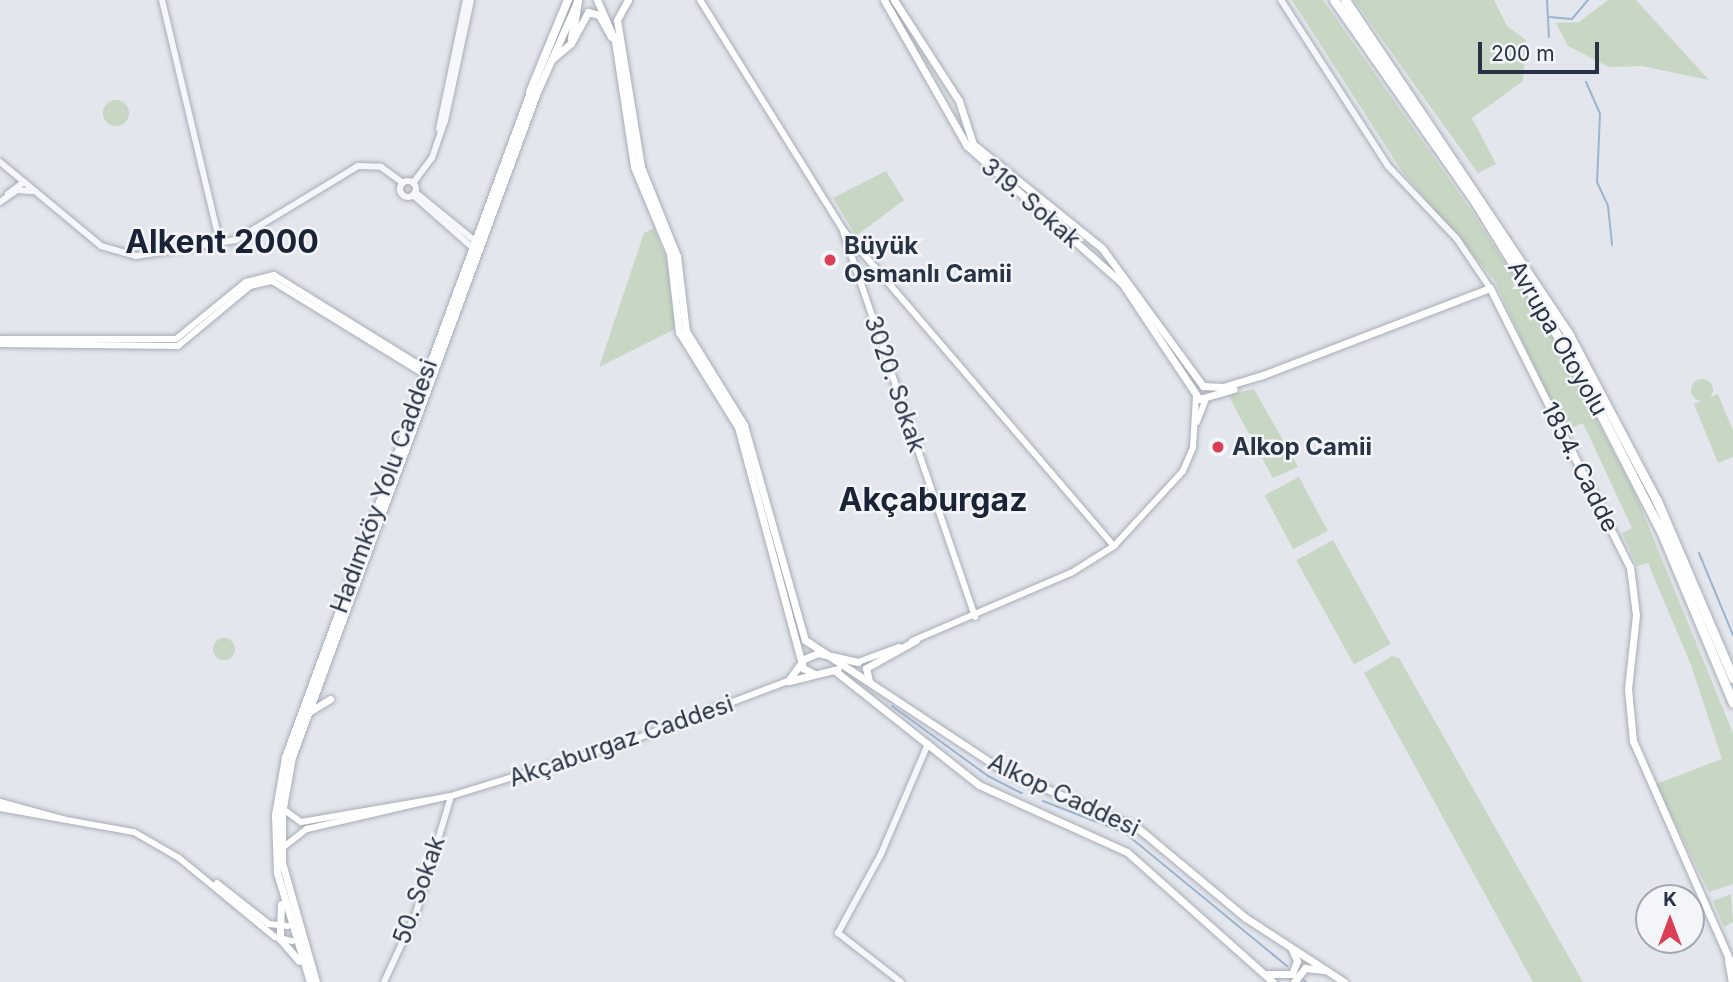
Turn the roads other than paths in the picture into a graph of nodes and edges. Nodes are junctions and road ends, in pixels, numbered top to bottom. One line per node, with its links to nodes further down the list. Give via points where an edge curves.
1 (162, 0): 33 (street)
2 (469, 0): 26 (street, via 436,148)
3 (568, 0): 16 (highway, Hadımköy Yolu Caddesi)
4 (577, 0): 13 (highway); 15 (main road, Hadımköy Yolu Caddesi)
5 (597, 0): 14 (main road)
6 (628, 0): 19 (main road, via 617,20)
7 (700, 0): 31 (main road)
8 (884, 0): 18 (main road, 319. Sokak)
9 (894, 0): 17 (main road, 319. Sokak)
10 (1280, 0): 37 (street, via 1333,74 1388,166 1457,239)
11 (1334, 0): 64 (highway, Avrupa Otoyolu, via 1474,200 1575,364 1661,531)
12 (1345, 0): 60 (highway, Avrupa Otoyolu, via 1568,333 1657,501)
13 (572, 39): 14 (main road, via 583,15 593,11); 15 (main road)
14 (618, 57): 19 (main road)
15 (549, 62): 34 (main road, Hadımköy Yolu Caddesi)
16 (530, 92): 34 (main road, Hadımköy Yolu Caddesi)
17 (954, 96): 18 (main road); 20 (main road, 319. Sokak)
18 (944, 103): 21 (main road, 319. Sokak)
19 (632, 105): 53 (main road, via 641,167 674,245 686,331 744,425 801,633); 54 (main road, via 634,167 670,253 679,332 742,437)
20 (960, 105): 21 (main road); 32 (main road, 319. Sokak, via 973,144)
21 (948, 111): 36 (main road, 319. Sokak, via 975,155)
22 (0, 162): 23 (street)
23 (7, 168): 24 (street); 27 (street)
24 (24, 182): 27 (street); 28 (street)
25 (403, 183): 26 (street); 29 (street, via 403,194); 33 (street, via 381,167 358,166 243,237)
26 (414, 183): 29 (street)
27 (11, 190): 30 (street)
28 (37, 193): 30 (street, via 20,189); 33 (street, via 115,252 146,256)
29 (414, 193): 34 (street)
30 (2, 200)
31 (843, 230): 50 (main road); 51 (main road, 3020. Sokak)
32 (1093, 241): 35 (main road, 319. Sokak); 36 (main road)
33 (220, 243)
34 (477, 245): 42 (main road, Hadımköy Yolu Caddesi); 45 (main road, Hadımköy Yolu Caddesi)
35 (1102, 248): 36 (main road); 46 (main road, 319. Sokak)
36 (1089, 253): 47 (main road, 319. Sokak, via 1147,315)
37 (1490, 288): 44 (main road); 80 (main road, 1854. Cadde, via 1630,567 1636,615 1630,728)
38 (337, 316): 41 (main road, via 286,286 260,282); 43 (main road); 45 (main road)
39 (0, 338): 41 (main road)
40 (0, 344): 41 (main road)
41 (172, 344)
42 (432, 355): 43 (main road); 45 (main road, Hadımköy Yolu Caddesi)
43 (417, 364): 45 (main road)
44 (1263, 374): 46 (main road); 48 (main road)
45 (428, 375): 63 (main road, Hadımköy Yolu Caddesi); 73 (main road, Hadımköy Yolu Caddesi, via 287,749 275,815)
46 (1206, 386): 47 (main road); 48 (main road)
47 (1196, 394): 48 (main road); 49 (main road)
48 (1207, 400): 49 (main road)
49 (1194, 434): 50 (main road, via 1174,486)
50 (1114, 546): 51 (main road)
51 (975, 618): 52 (main road)
52 (916, 640): 55 (main road); 62 (main road, via 866,668)
53 (825, 653): 54 (main road); 55 (main road); 56 (main road, Alkop Caddesi); 57 (main road, via 829,663)
54 (803, 660): 59 (main road, via 804,670); 61 (main road)
55 (858, 663): 56 (main road)
56 (844, 668): 58 (main road); 62 (main road, Alkop Caddesi)
57 (824, 669): 58 (main road); 59 (main road)
58 (834, 670): 66 (main road, Alkop Caddesi)
59 (813, 673): 61 (main road)
60 (1733, 678)
61 (789, 681): 67 (main road, Akçaburgaz Caddesi, via 631,741)
62 (869, 682): 79 (main road, Alkop Caddesi, via 1020,780 1139,828 1246,918)
63 (315, 690): 65 (main road, Hadımköy Yolu Caddesi); 65 (main road, via 330,699)
64 (1733, 703)
65 (307, 713): 70 (main road, Hadımköy Yolu Caddesi)
66 (928, 744): 81 (main road, Alkop Caddesi, via 979,785 1127,852); 88 (street, via 881,853 838,933)
67 (451, 796): 71 (main road, Akçaburgaz Caddesi); 87 (street, 50. Sokak, via 416,913)
68 (0, 802): 74 (main road, via 70,821 135,829 181,855)
69 (0, 808): 74 (main road, via 134,832 179,858)
70 (282, 808): 71 (main road, Akçaburgaz Caddesi, via 301,822); 72 (main road, Hadımköy Yolu Caddesi)
71 (350, 818): 72 (main road, Akçaburgaz Caddesi, via 297,833)
72 (281, 849): 76 (main road, Hadımköy Yolu Caddesi)
73 (282, 902): 75 (main road); 76 (main road, Hadımköy Yolu Caddesi)
74 (257, 918): 75 (main road); 77 (main road)
75 (278, 925): 76 (main road); 77 (main road)
76 (292, 927): 78 (main road, Hadımköy Yolu Caddesi)
77 (280, 939): 78 (main road); 82 (main road)
78 (296, 939): 82 (main road, Hadımköy Yolu Caddesi); 86 (main road, Hadımköy Yolu Caddesi)
79 (1286, 943): 81 (main road, via 1297,961 1287,977 1273,978); 84 (main road, Alkop Caddesi)
80 (1728, 959): 83 (main road); 92 (main road)
81 (1251, 964): 89 (main road, Alkop Caddesi)
82 (304, 967): 85 (main road, Hadımköy Yolu Caddesi)
83 (1733, 968)
84 (1337, 976): 90 (main road, via 1305,968); 91 (main road, Alkop Caddesi)
85 (310, 982)
86 (316, 982)
87 (384, 982)
88 (900, 982)
89 (1273, 982)
90 (1294, 982)
91 (1344, 982)
92 (1732, 982)

